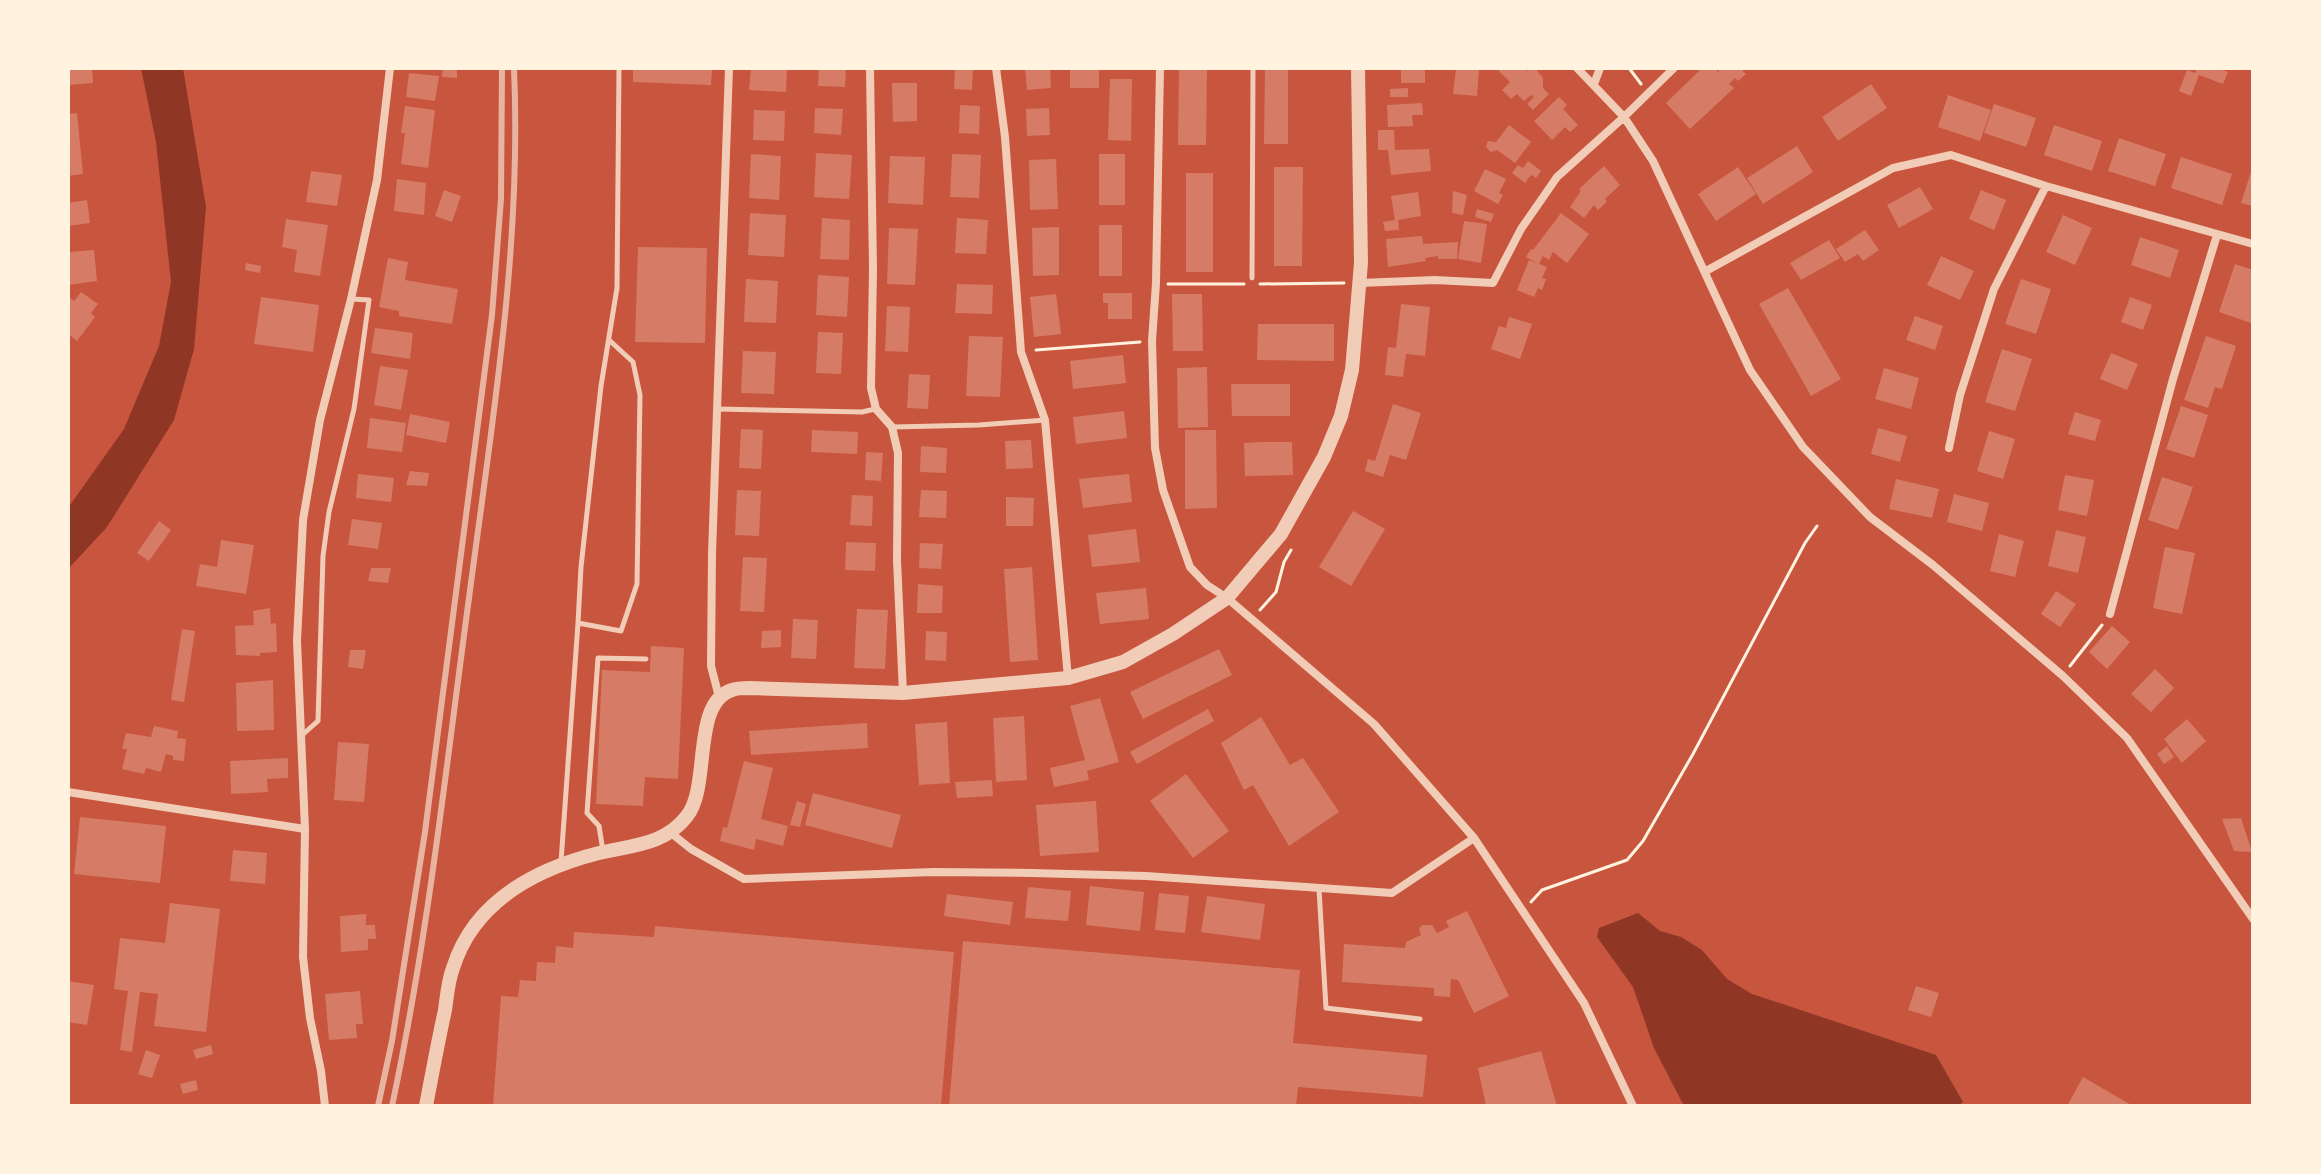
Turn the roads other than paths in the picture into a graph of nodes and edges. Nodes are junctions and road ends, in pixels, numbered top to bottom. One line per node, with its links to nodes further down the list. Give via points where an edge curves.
1 (390, 68): 20 (street, via 377,180)
2 (619, 68): 21 (lane, via 617,288)
3 (729, 68): 22 (street)
4 (870, 68): 23 (street, via 871,388)
5 (996, 68): 24 (street, via 1021,352)
6 (1160, 68): 27 (street, via 1152,341 1155,448 1163,490 1190,567)
7 (1253, 68): 18 (lane)
8 (1358, 68): 19 (street)
9 (1577, 68): 12 (street)
10 (1600, 68): 12 (street)
11 (1674, 68): 13 (street)
12 (1594, 84): 13 (street)
13 (1624, 117): 17 (street, via 1653,161); 19 (street, via 1557,177 1493,283)
14 (2046, 186): 15 (street); 17 (street, via 1951,155 1893,168); 26 (street, via 1994,289)
15 (2217, 235): 16 (street); 28 (street)
16 (2253, 244)
17 (1706, 271): 42 (street, via 1750,370 1803,447 1870,517 2063,676 2127,738)
18 (1252, 278)
19 (1360, 283): 27 (street, via 1352,370 1324,457 1281,534)
20 (351, 299): 34 (street, via 320,420 303,520 297,641); 34 (lane, via 369,300 354,409 323,556 318,721)
21 (609, 340): 29 (lane); 29 (lane, via 633,362 640,395 637,584 621,631)
22 (717, 409): 23 (lane); 33 (street, via 711,666)
23 (876, 409): 25 (street)
24 (1045, 420): 25 (lane); 31 (street)
25 (892, 427): 32 (street, via 898,453)
26 (1949, 448)
27 (1227, 598): 31 (street, via 1123,662); 38 (street, via 1374,724)
28 (2110, 614)
29 (578, 623): 40 (lane)
30 (646, 659): 39 (lane, via 598,658 587,813 599,826)
31 (1068, 678): 32 (street)
32 (903, 693): 33 (street, via 750,688)
33 (719, 697): 37 (street, via 711,709 696,799)
34 (301, 736): 36 (street)
35 (68, 792): 36 (street)
36 (305, 829): 44 (street, via 303,957)
37 (671, 833): 39 (street, via 640,846); 41 (street, via 744,879 1032,873)
38 (1474, 838): 41 (street, via 1392,893); 46 (street, via 1584,1003)
39 (603, 852): 40 (street)
40 (560, 863): 45 (street, via 506,894 479,918 464,943 453,968)
41 (1319, 888): 43 (lane, via 1326,1008)
42 (2253, 919)
43 (1420, 1019)
44 (325, 1106)
45 (426, 1106)
46 (1633, 1106)

